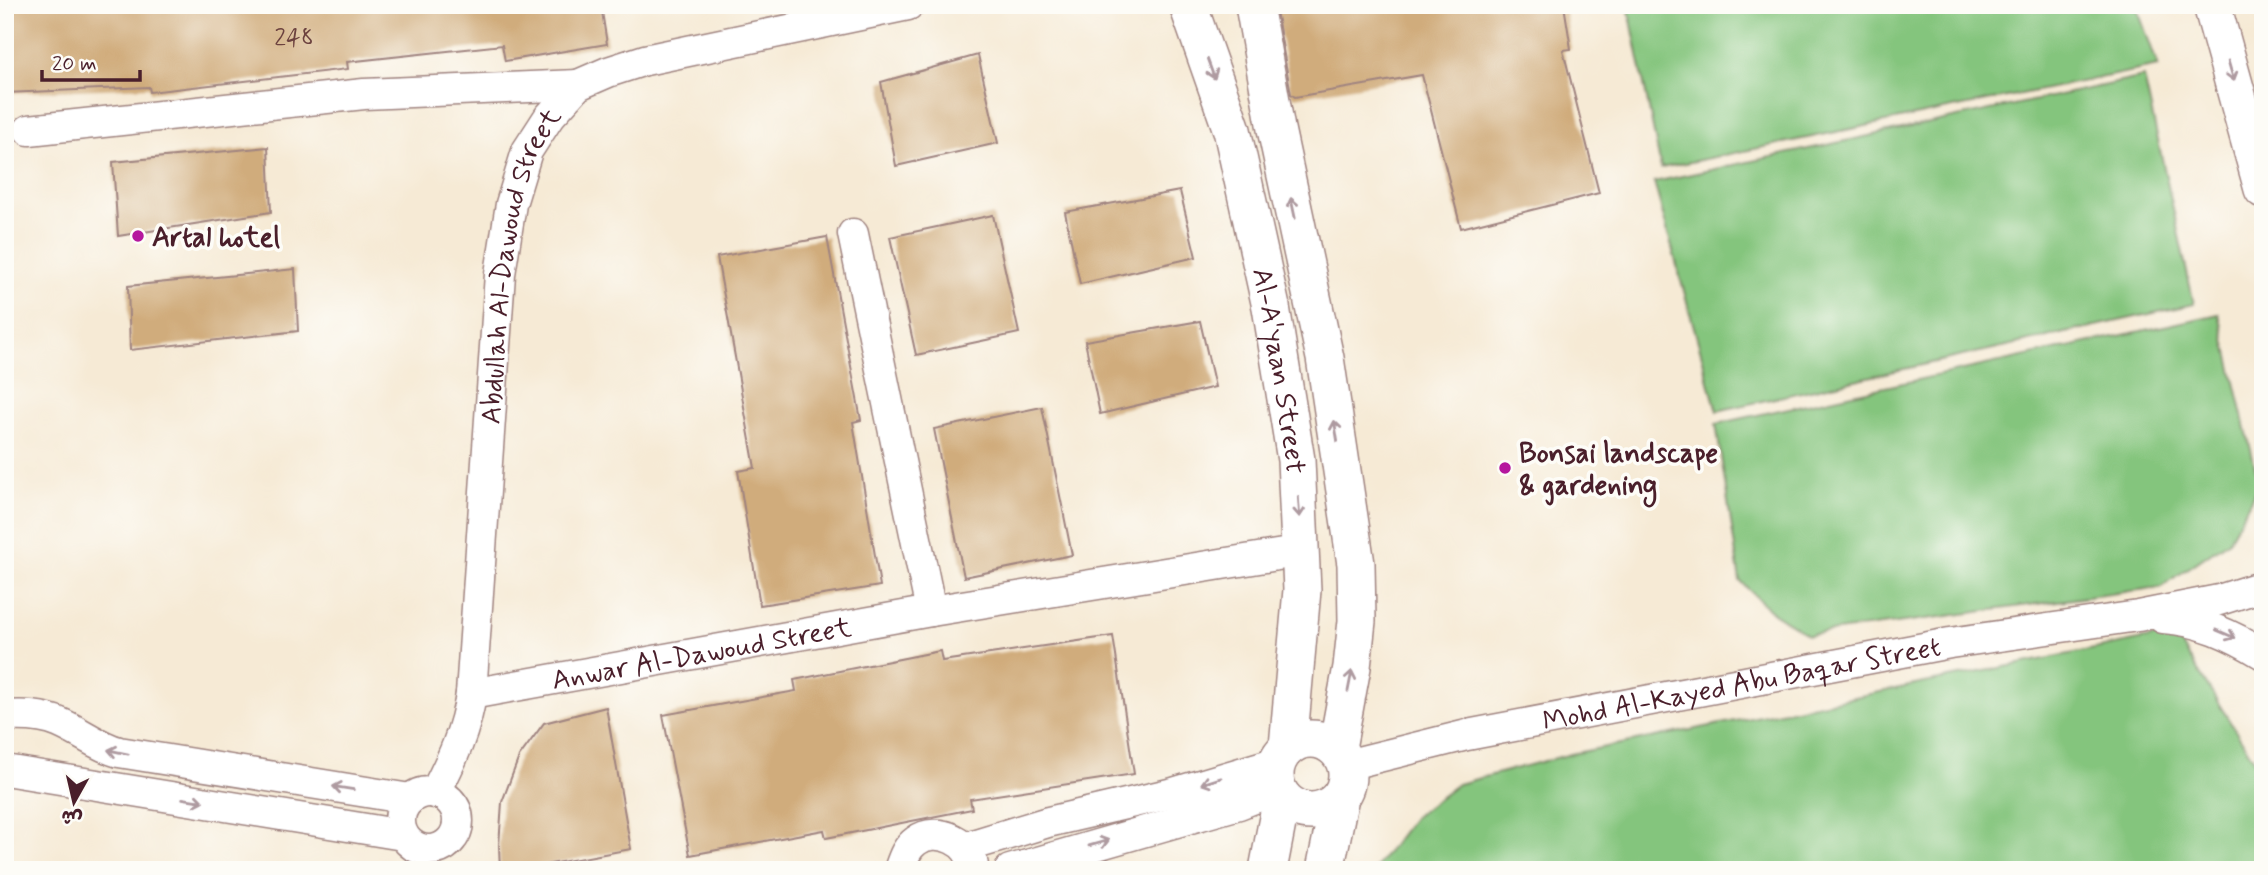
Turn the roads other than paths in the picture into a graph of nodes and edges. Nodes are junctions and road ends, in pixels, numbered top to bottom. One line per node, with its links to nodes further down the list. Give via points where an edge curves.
1 (908, 5): 5 (street, Abdullah Al-Dawoud Street, via 645,60)
2 (1188, 5): 9 (street, Al-A'yaan Street, one-way to 9, via 1233,130 1271,307 1296,460)
3 (1254, 5): 18 (street, Al-A'yaan Street, one-way to 3, via 1357,621 1356,564 1325,358)
4 (2212, 5): 7 (street, one-way to 7)
5 (578, 85): 6 (street, via 363,93); 14 (street, Abdullah Al-Dawoud Street, via 527,151 511,204 500,274)
6 (29, 130)
7 (2263, 189)
8 (853, 234): 11 (street)
9 (1302, 551): 11 (street, Anwar Al-Dawoud Street); 19 (street, Al-A'yaan Street, via 1300,618)
10 (2263, 586): 12 (street, Mohd Al-Kayed Abu Baqar Street, via 2220,600)
11 (931, 611): 14 (street, Anwar Al-Dawoud Street)
12 (2138, 616): 13 (street, Mohd Al-Kayed Abu Baqar Street, one-way to 13, via 2203,625); 18 (street, Mohd Al-Kayed Abu Baqar Street, via 1950,643 1776,675 1467,735)
13 (2263, 654)
14 (471, 694): 21 (street, Abdullah Al-Dawoud Street, via 459,744)
15 (5, 716): 16 (street, via 37,716)
16 (59, 722): 20 (street, via 64,745); 21 (street, one-way to 16, via 119,752)
17 (5, 770): 20 (street)
18 (1341, 770): 19 (street, via 1329,743 1312,738 1304,739); 19 (street, via 1327,808 1311,811 1295,807); 28 (street, Al-A'yaan Street)
19 (1281, 774): 24 (street, one-way to 24, via 1048,822); 26 (street, one-way to 19, via 1239,804); 27 (street, Al-A'yaan Street)
20 (53, 778): 22 (street, one-way to 22)
21 (423, 796): 22 (street, Abdullah Al-Dawoud Street, via 402,809 400,822); 23 (street, via 447,798 456,808 459,820)
22 (408, 850): 23 (street, via 437,849)
23 (447, 857)
24 (969, 859): 25 (street, via 951,837 934,834 916,840 904,853)
25 (899, 870)
26 (1010, 870)
27 (1268, 870)
28 (1325, 870)

